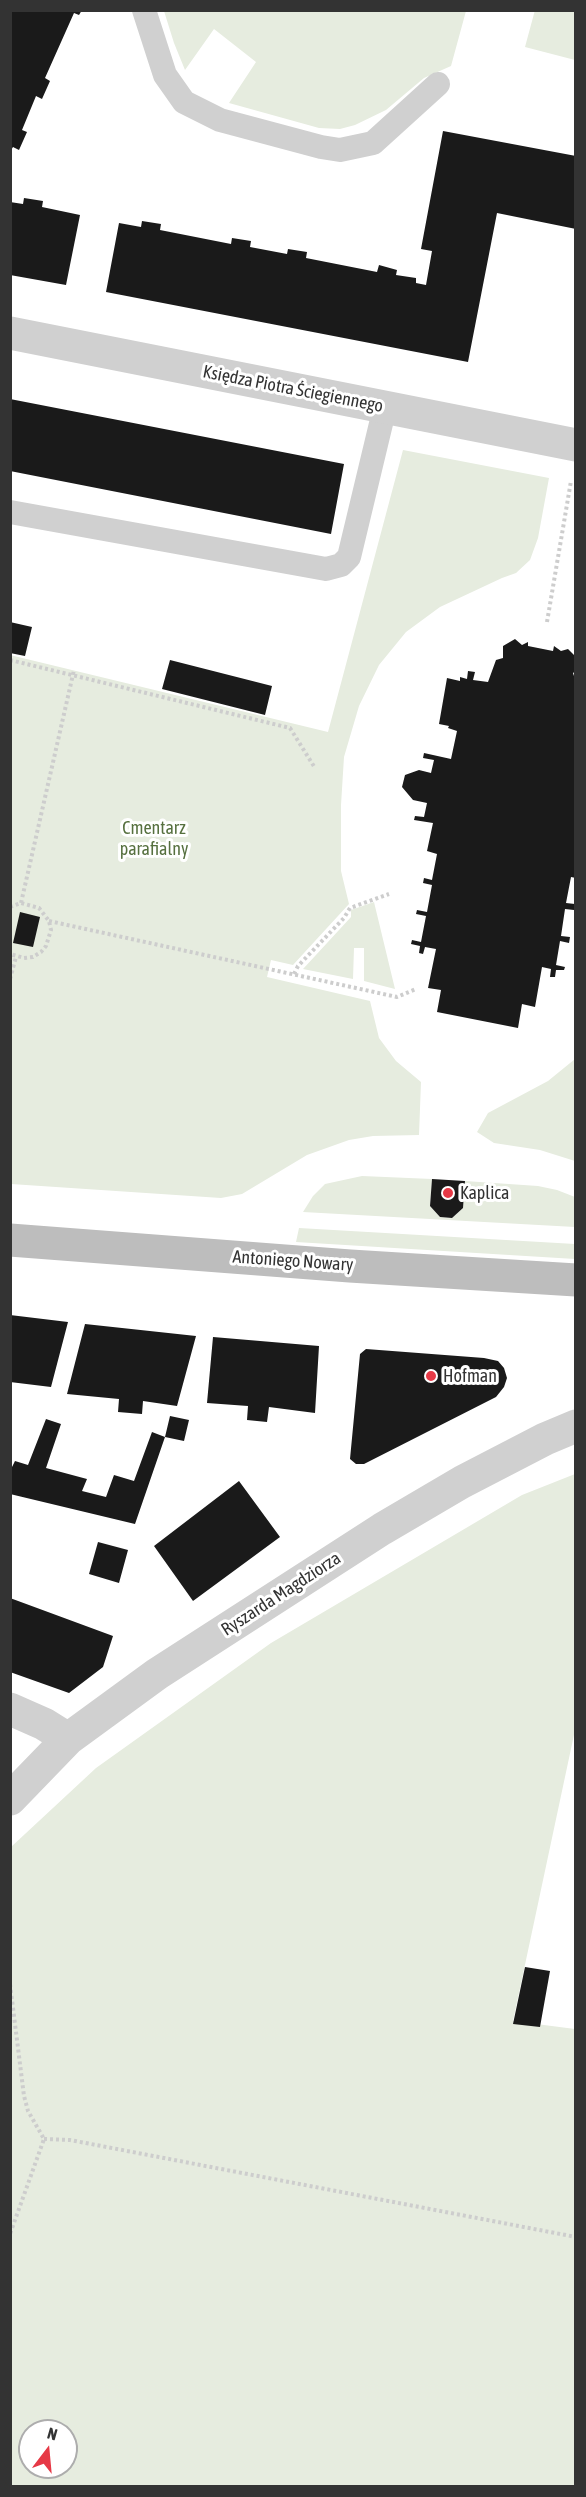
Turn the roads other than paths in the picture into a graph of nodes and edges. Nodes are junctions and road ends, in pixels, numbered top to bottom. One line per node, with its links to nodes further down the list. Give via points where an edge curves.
1 (144, 10): 2 (lane, via 165,75 184,102 220,120 321,147 340,150 373,143)
2 (438, 84)
3 (10, 333): 4 (street, Księdza Piotra Ściegiennego)
4 (385, 407): 5 (street, Księdza Piotra Ściegiennego); 6 (lane, via 349,557 341,565 326,569)
5 (576, 445)
6 (10, 512)
7 (10, 1240): 8 (street, Antoniego Nowary)
8 (576, 1280)
9 (576, 1426): 11 (street, Ryszarda Magdziorza, via 473,1476 381,1529 157,1674)
10 (10, 1709): 11 (street)
11 (69, 1739): 12 (street, Ryszarda Magdziorza)
12 (10, 1799)

